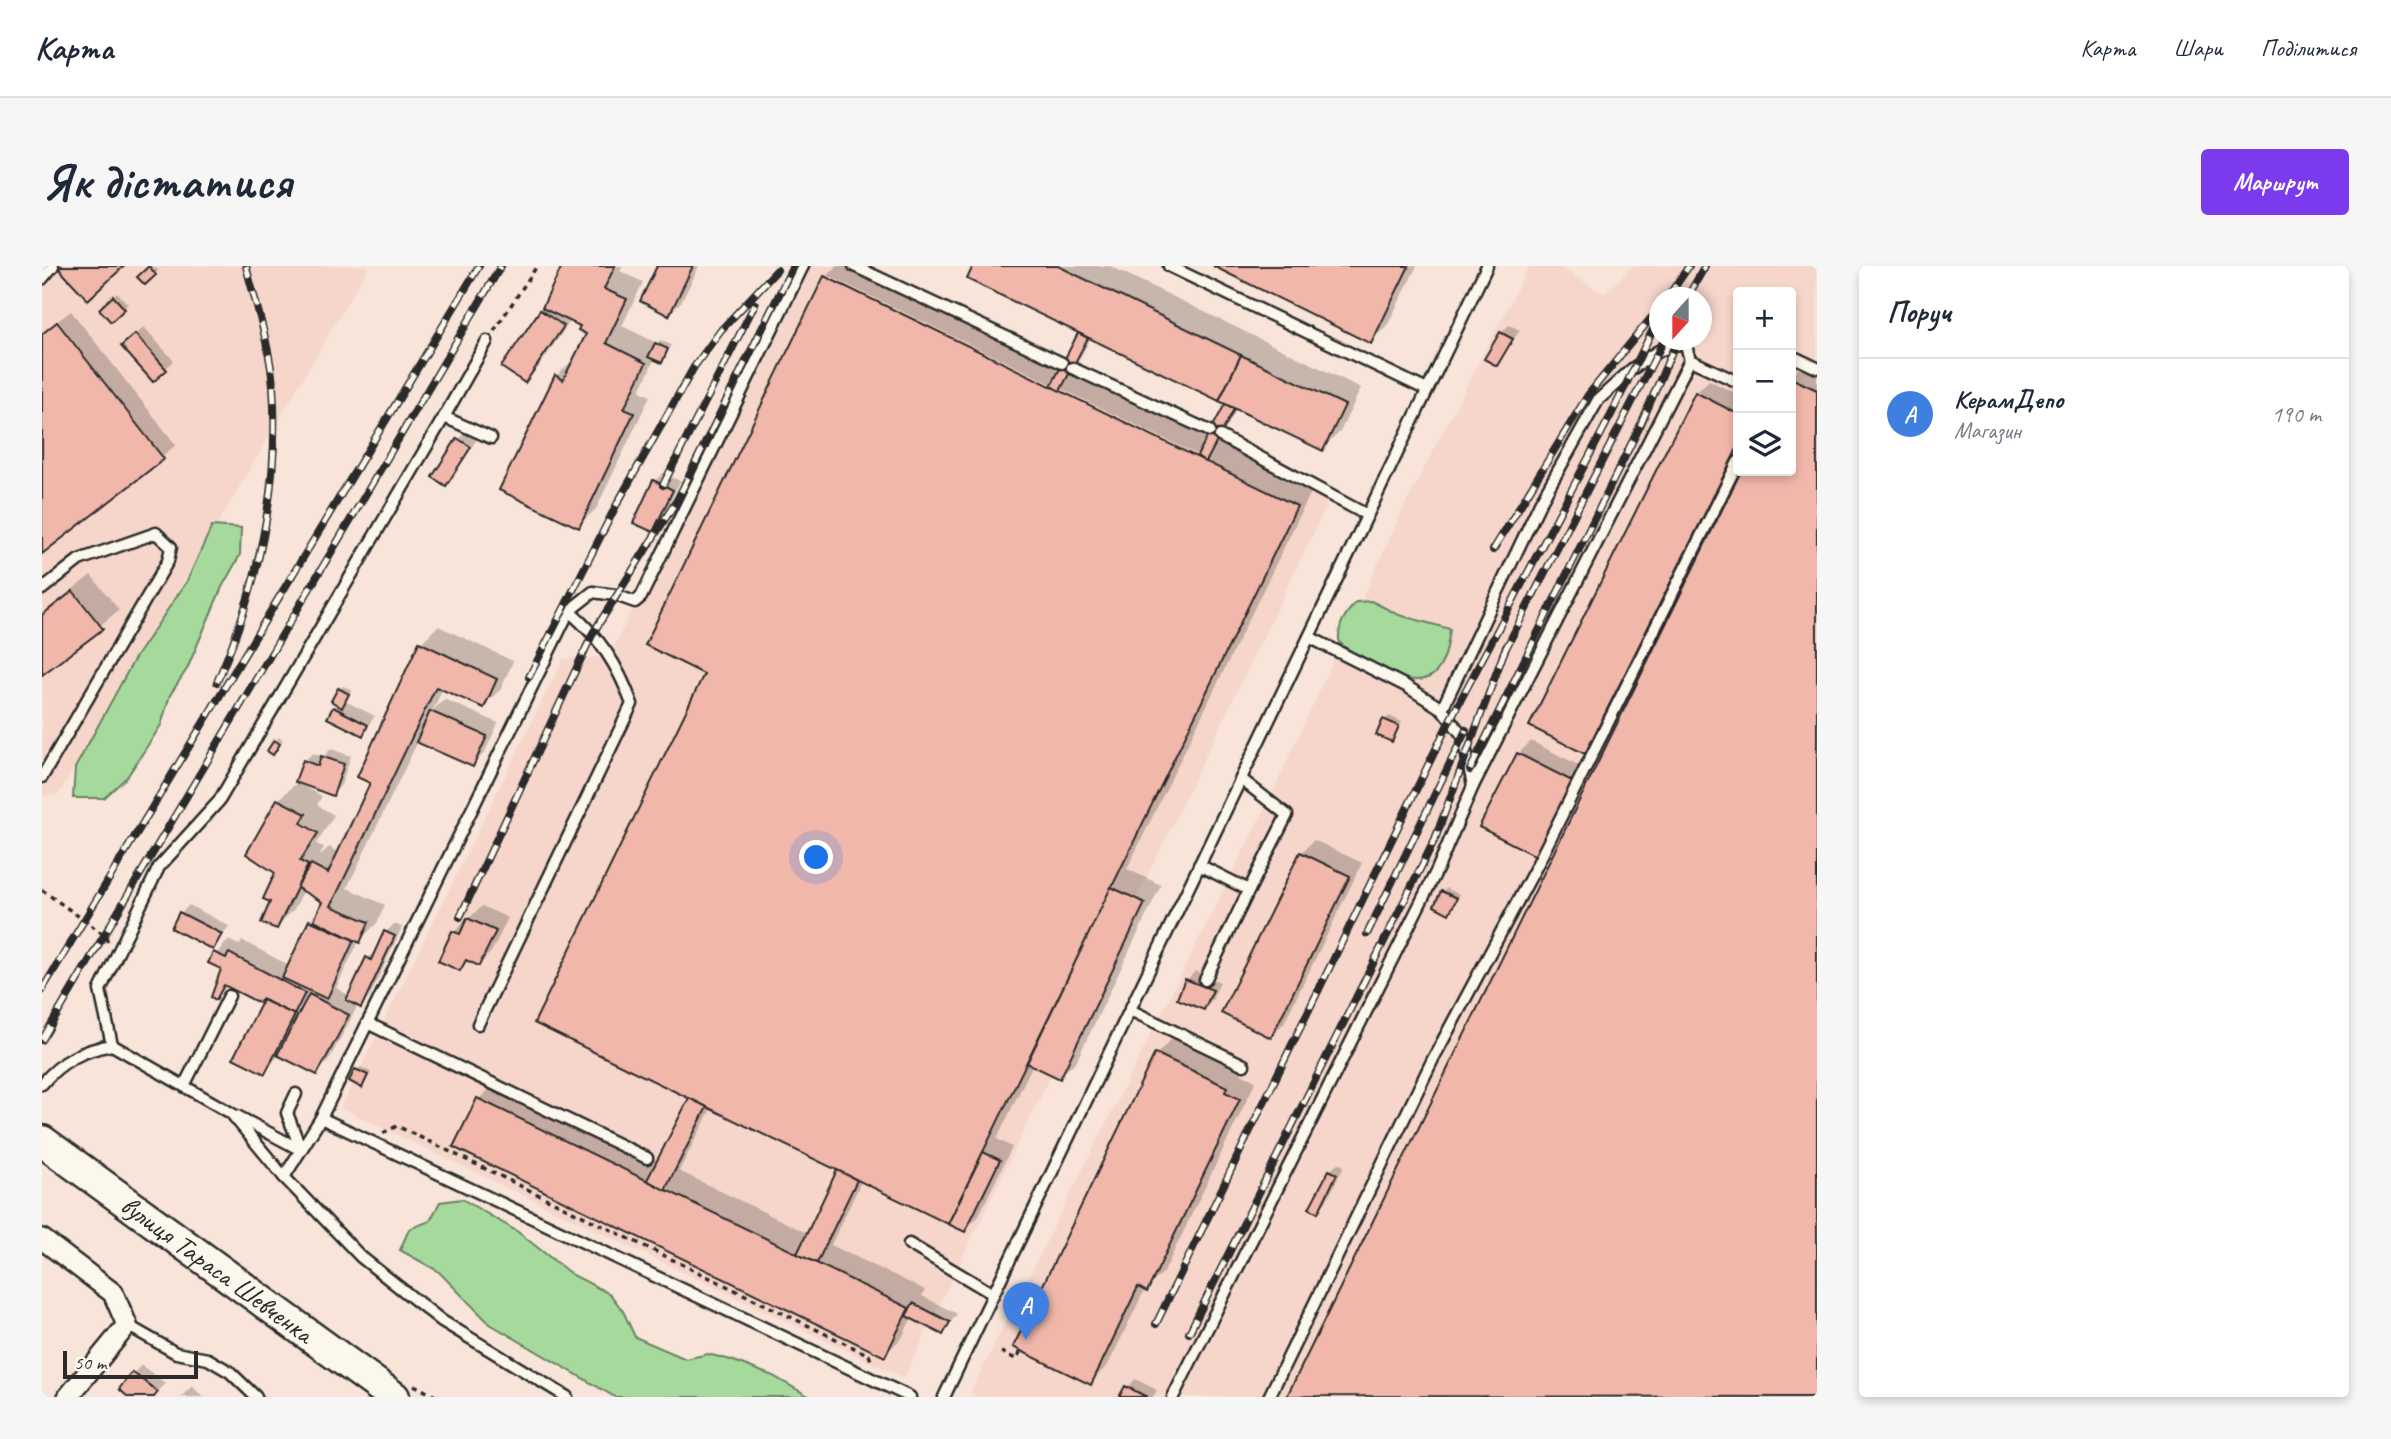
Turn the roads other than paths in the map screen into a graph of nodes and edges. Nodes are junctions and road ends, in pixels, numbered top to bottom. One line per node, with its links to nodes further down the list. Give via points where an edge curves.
1 (53, 266): 6 (lane)
2 (803, 266): 18 (lane, via 641,597 635,602 593,592)
3 (854, 266): 16 (lane, via 1215,433)
4 (1169, 266): 12 (lane)
5 (1487, 266): 12 (lane)
6 (42, 279)
7 (487, 341): 13 (lane)
8 (1796, 358): 10 (lane)
9 (1689, 360): 11 (lane); 20 (lane, via 1685,342 1658,351 1598,400 1540,503); 23 (lane)
10 (1817, 368)
11 (1733, 380)
12 (1427, 390): 16 (lane)
13 (444, 417): 14 (lane); 31 (lane, via 219,801 159,867 100,990)
14 (491, 438)
15 (1733, 472): 53 (lane, via 1536,867 1433,1059)
16 (1367, 515): 19 (lane)
17 (42, 589): 21 (lane, via 79,560 156,533 171,547 168,561)
18 (569, 611): 29 (lane); 30 (lane, via 603,645 620,671 632,704)
19 (1309, 637): 20 (lane); 22 (lane)
20 (1442, 709): 23 (lane, via 1463,736)
21 (42, 777)
22 (1241, 779): 24 (lane); 25 (lane, via 1287,816)
23 (1473, 786): 52 (lane, via 1437,870)
24 (1199, 865): 25 (lane); 28 (lane)
25 (1249, 890): 26 (lane)
26 (1205, 980)
27 (229, 996): 34 (lane)
28 (1130, 1010): 32 (lane); 44 (lane)
29 (367, 1023): 37 (lane); 40 (lane)
30 (478, 1024)
31 (112, 1045): 33 (lane, via 86,1050); 34 (lane)
32 (1244, 1065)
33 (42, 1084)
34 (184, 1086): 36 (lane)
35 (296, 1094): 39 (lane, via 287,1113)
36 (232, 1113): 39 (lane); 41 (lane)
37 (321, 1118): 39 (lane); 50 (lane)
38 (42, 1141): 48 (main road, вулиця Тараса Шевченка)
39 (301, 1150): 41 (lane)
40 (647, 1158)
41 (284, 1177): 49 (lane, via 361,1257 442,1321)
42 (42, 1239): 45 (street, via 113,1293)
43 (909, 1244): 44 (lane)
44 (993, 1294): 51 (lane)
45 (127, 1325): 46 (street); 47 (lane, via 176,1353 208,1359)
46 (68, 1397)
47 (256, 1397)
48 (394, 1397)
49 (567, 1397)
50 (910, 1397)
51 (944, 1397)
52 (1173, 1397)
53 (1269, 1397)

